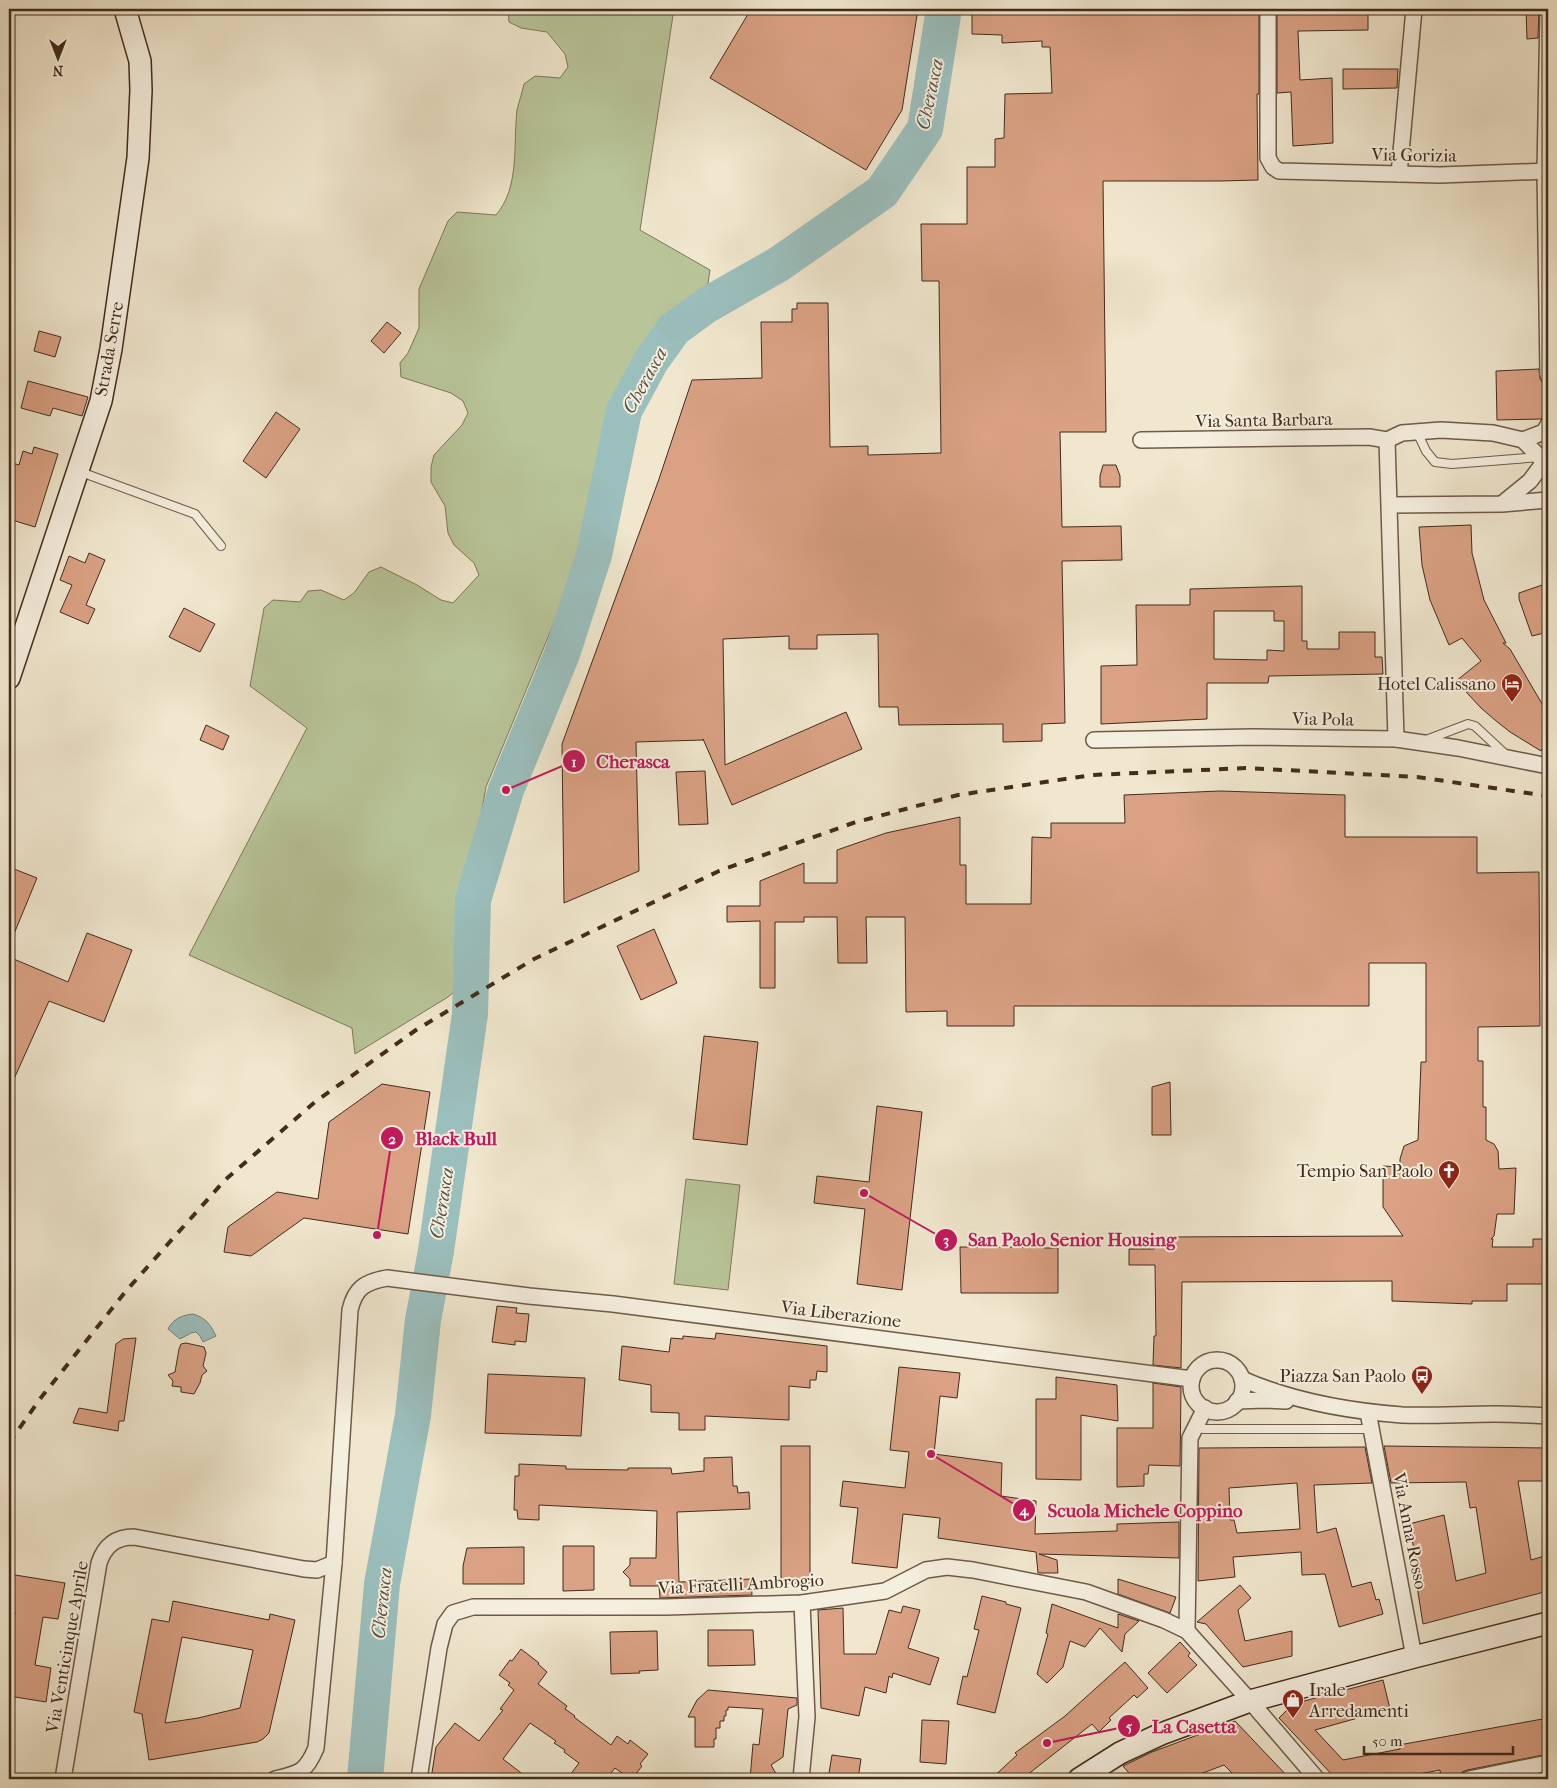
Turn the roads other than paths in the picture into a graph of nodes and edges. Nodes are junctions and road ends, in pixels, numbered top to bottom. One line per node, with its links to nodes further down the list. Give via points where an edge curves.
1 (126, 9): 14 (main road, Strada Serre, via 140,61 142,90 138,158 111,349 100,401)
2 (1268, 9): 6 (street, Via Gorizia, via 1268,158 1273,167 1279,171)
3 (1414, 9): 6 (street)
4 (1548, 9): 5 (street)
5 (1547, 171): 6 (street, Via Gorizia); 7 (street)
6 (1399, 174)
7 (1548, 376)
8 (1548, 425): 12 (street, via 1544,432)
9 (1417, 432): 11 (street, Via Santa Barbara, via 1402,433); 12 (street, Via Santa Barbara, via 1493,433); 13 (lane, via 1435,462)
10 (1141, 440): 11 (street, Via Santa Barbara, via 1369,437)
11 (1387, 440): 17 (street)
12 (1522, 440): 13 (street, Via Santa Barbara)
13 (1544, 462): 16 (street, via 1530,480)
14 (77, 470): 18 (lane, via 195,514); 19 (main road, Strada Serre)
15 (1548, 500): 16 (street)
16 (1502, 504): 17 (street)
17 (1390, 505): 20 (street)
18 (221, 546)
19 (9, 678)
20 (1396, 739): 21 (street, Via Pola); 22 (street, Via Pola)
21 (1094, 740)
22 (1421, 742): 23 (street, Via Pola); 23 (lane, via 1468,724 1475,726)
23 (1508, 758): 24 (street, Via Pola)
24 (1548, 766)
25 (1192, 1379): 26 (street, via 1203,1364 1216,1360 1230,1364); 30 (street, via 1192,1392); 33 (street, Via Liberazione, via 613,1304 387,1278 372,1281 353,1297 350,1310)
26 (1242, 1379): 27 (street, via 1242,1392); 28 (street)
27 (1237, 1402): 28 (street); 30 (street, via 1224,1410)
28 (1316, 1403): 29 (street)
29 (1368, 1412): 31 (street); 32 (street, Via Anna Rosso)
30 (1202, 1415): 32 (lane, via 1203,1429); 36 (street, via 1190,1438)
31 (1548, 1416)
32 (1372, 1429): 37 (street, Via Anna Rosso)
33 (334, 1563): 40 (street, Via Venticinque Aprile, via 317,1570 304,1569 134,1536 116,1540 108,1546 99,1563); 41 (street, via 316,1748 309,1764 295,1774)
34 (802, 1603): 36 (street, Via Fratelli Ambrogio, via 886,1591 926,1570 946,1567 1086,1592); 42 (street, Via Fratelli Ambrogio, via 473,1607 453,1614 445,1624 439,1648); 43 (street, via 807,1717)
35 (1548, 1623): 37 (main road)
36 (1187, 1631): 38 (street)
37 (1414, 1657): 38 (main road)
38 (1250, 1701): 44 (main road, via 1161,1734 1120,1753); 45 (street)
39 (1548, 1763): 46 (street)
40 (63, 1779)
41 (275, 1779)
42 (419, 1779)
43 (801, 1779)
44 (1079, 1779)
45 (1317, 1779)
46 (1469, 1779)

